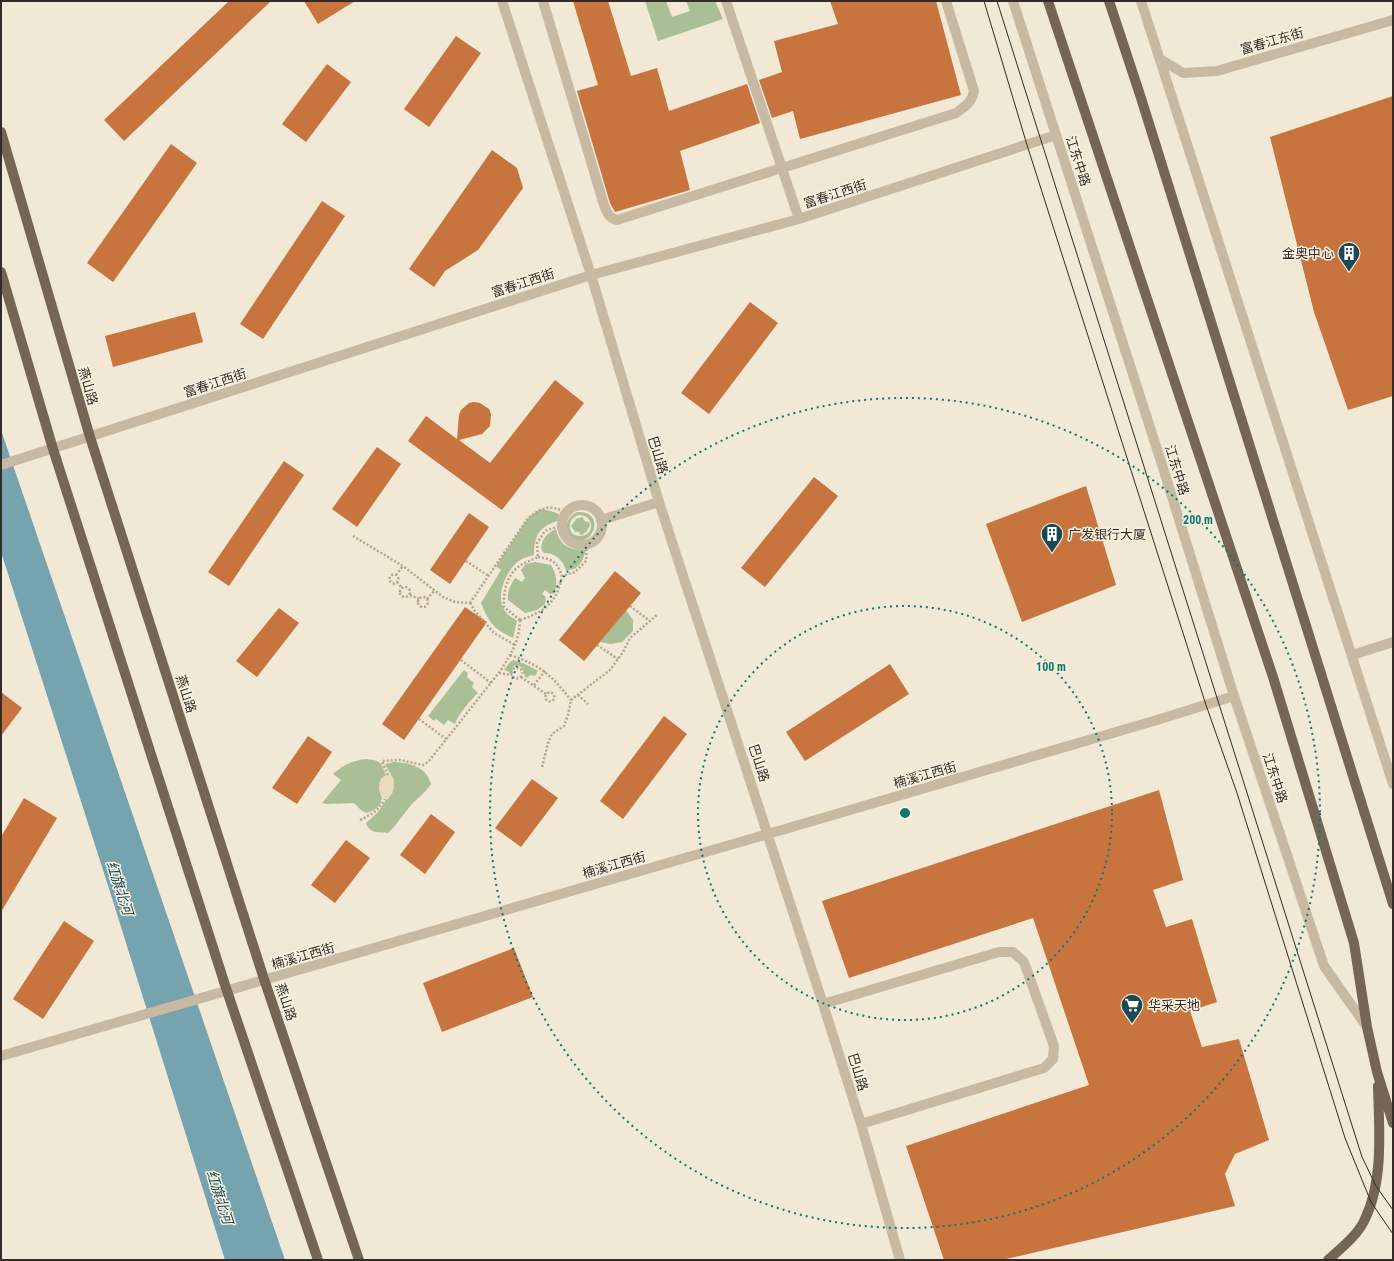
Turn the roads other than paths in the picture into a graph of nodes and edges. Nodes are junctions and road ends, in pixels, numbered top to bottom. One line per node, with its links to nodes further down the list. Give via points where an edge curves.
1 (502, 1): 16 (street, 巴山路)
2 (543, 1): 13 (street, via 604,205 612,219 617,220)
3 (726, 1): 13 (street)
4 (946, 1): 13 (street, via 974,91 973,98 966,106 956,113)
5 (1013, 1): 12 (street, 江东中路)
6 (1048, 1): 31 (main road, 江东中路, via 1273,677 1354,943)
7 (1109, 1): 27 (main road, via 1144,105)
8 (1142, 1): 10 (street)
9 (1393, 20): 10 (street, 富春江东街, via 1217,71 1183,73)
10 (1160, 60): 23 (street)
11 (1, 132): 17 (main road, 燕山路)
12 (1056, 134): 14 (street, 富春江西街); 24 (street, 江东中路)
13 (782, 168): 14 (street)
14 (799, 219): 16 (street, 富春江西街)
15 (1, 272): 18 (main road)
16 (591, 275): 17 (street, 富春江西街); 20 (street, 巴山路)
17 (90, 437): 18 (street, 富春江西街); 28 (main road, 燕山路)
18 (53, 449): 19 (street, 富春江西街); 29 (main road)
19 (1, 465)
20 (659, 502): 21 (street); 26 (street, 巴山路)
21 (601, 520): 21 (street, via 600,533 587,544 577,545 566,538 563,532 563,518 577,506 594,510)
22 (1393, 642): 23 (street)
23 (1352, 655): 25 (street)
24 (1234, 696): 26 (street, 楠溪江西街); 31 (street, 江东中路, via 1324,966)
25 (1393, 784)
26 (768, 834): 28 (street, 楠溪江西街); 30 (street, 巴山路)
27 (1393, 904)
28 (264, 980): 29 (street, 楠溪江西街); 37 (main road, 燕山路)
29 (227, 991): 32 (street, 楠溪江西街); 36 (main road)
30 (823, 1004): 35 (street, 巴山路); 35 (street, via 999,952 1013,952 1024,962 1054,1046 1053,1059 1044,1068)
31 (1367, 1027): 33 (main road, 江东中路)
32 (1, 1056)
33 (1377, 1072): 34 (main road, 江东中路); 39 (main road, via 1379,1138 1376,1186 1365,1220 1346,1244)
34 (1393, 1123)
35 (861, 1124): 38 (street, 巴山路)
36 (318, 1260)
37 (359, 1260)
38 (900, 1260)
39 (1328, 1260)

